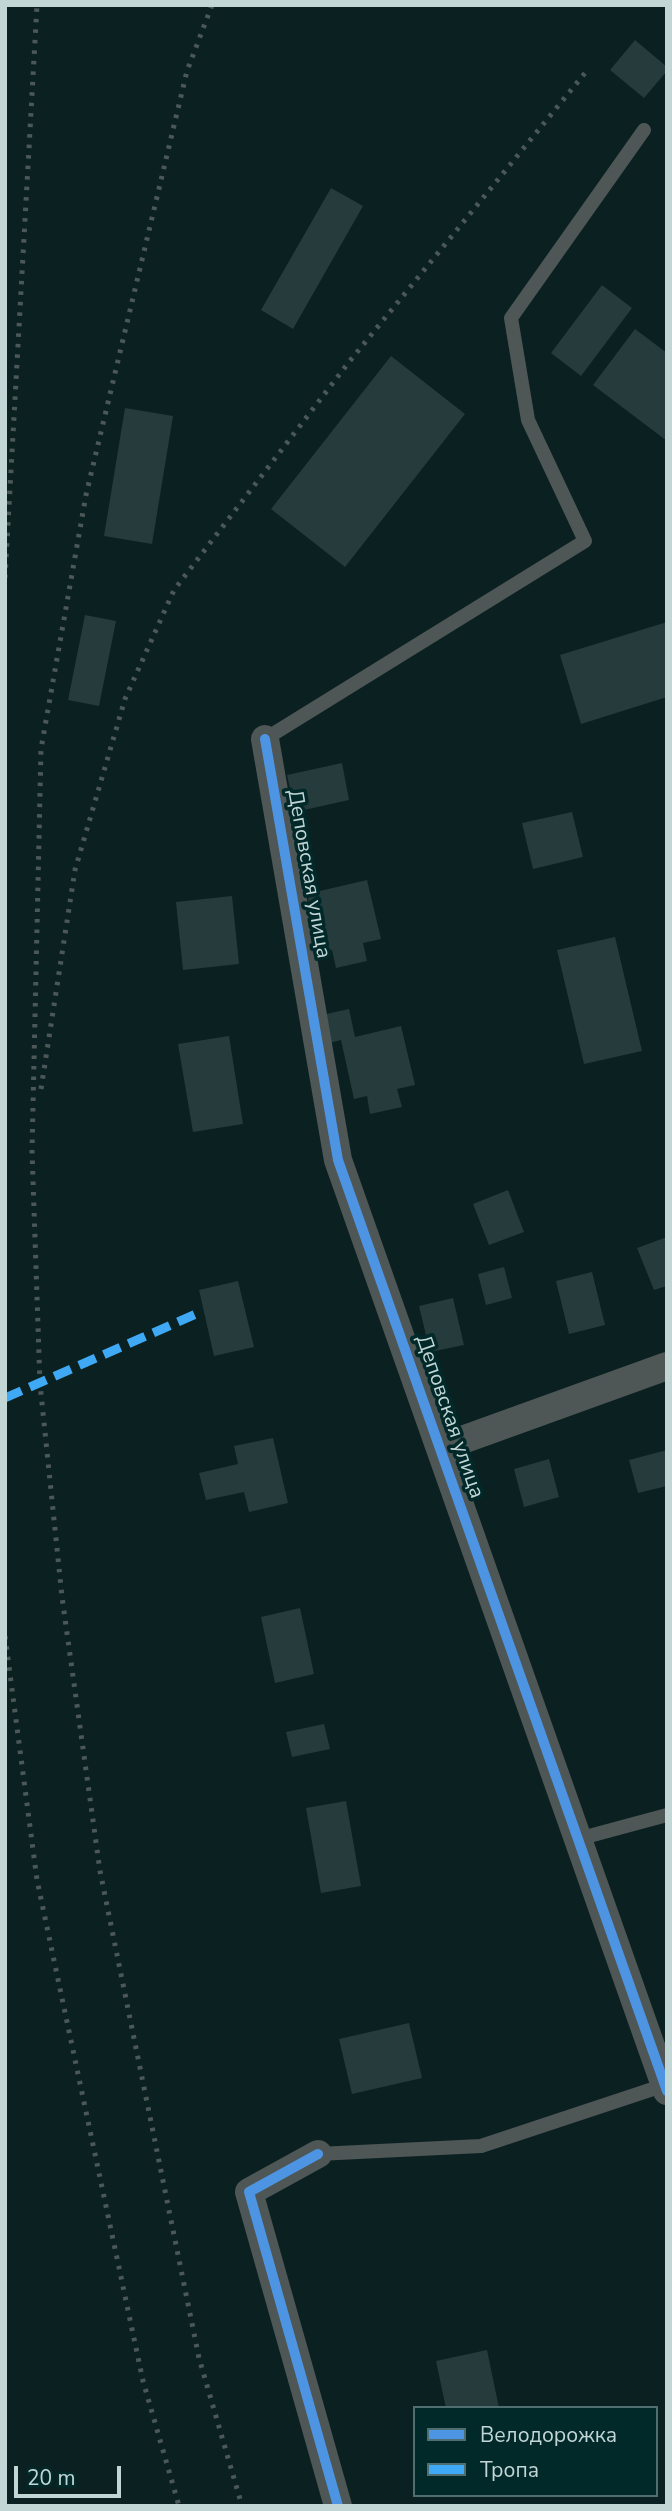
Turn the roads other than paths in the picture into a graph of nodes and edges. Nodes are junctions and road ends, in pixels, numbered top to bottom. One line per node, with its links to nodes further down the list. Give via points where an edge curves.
1 (644, 130): 2 (lane, via 511,318 528,420 584,541)
2 (265, 739): 4 (street, Деповская улица, via 338,1160)
3 (667, 1366): 4 (street)
4 (439, 1448): 6 (street, Деповская улица)
5 (667, 1815): 6 (lane)
6 (578, 1839): 7 (street, Деповская улица)
7 (666, 2088): 8 (lane, via 481,2146)
8 (318, 2154): 9 (street, via 249,2192)
9 (338, 2506)

